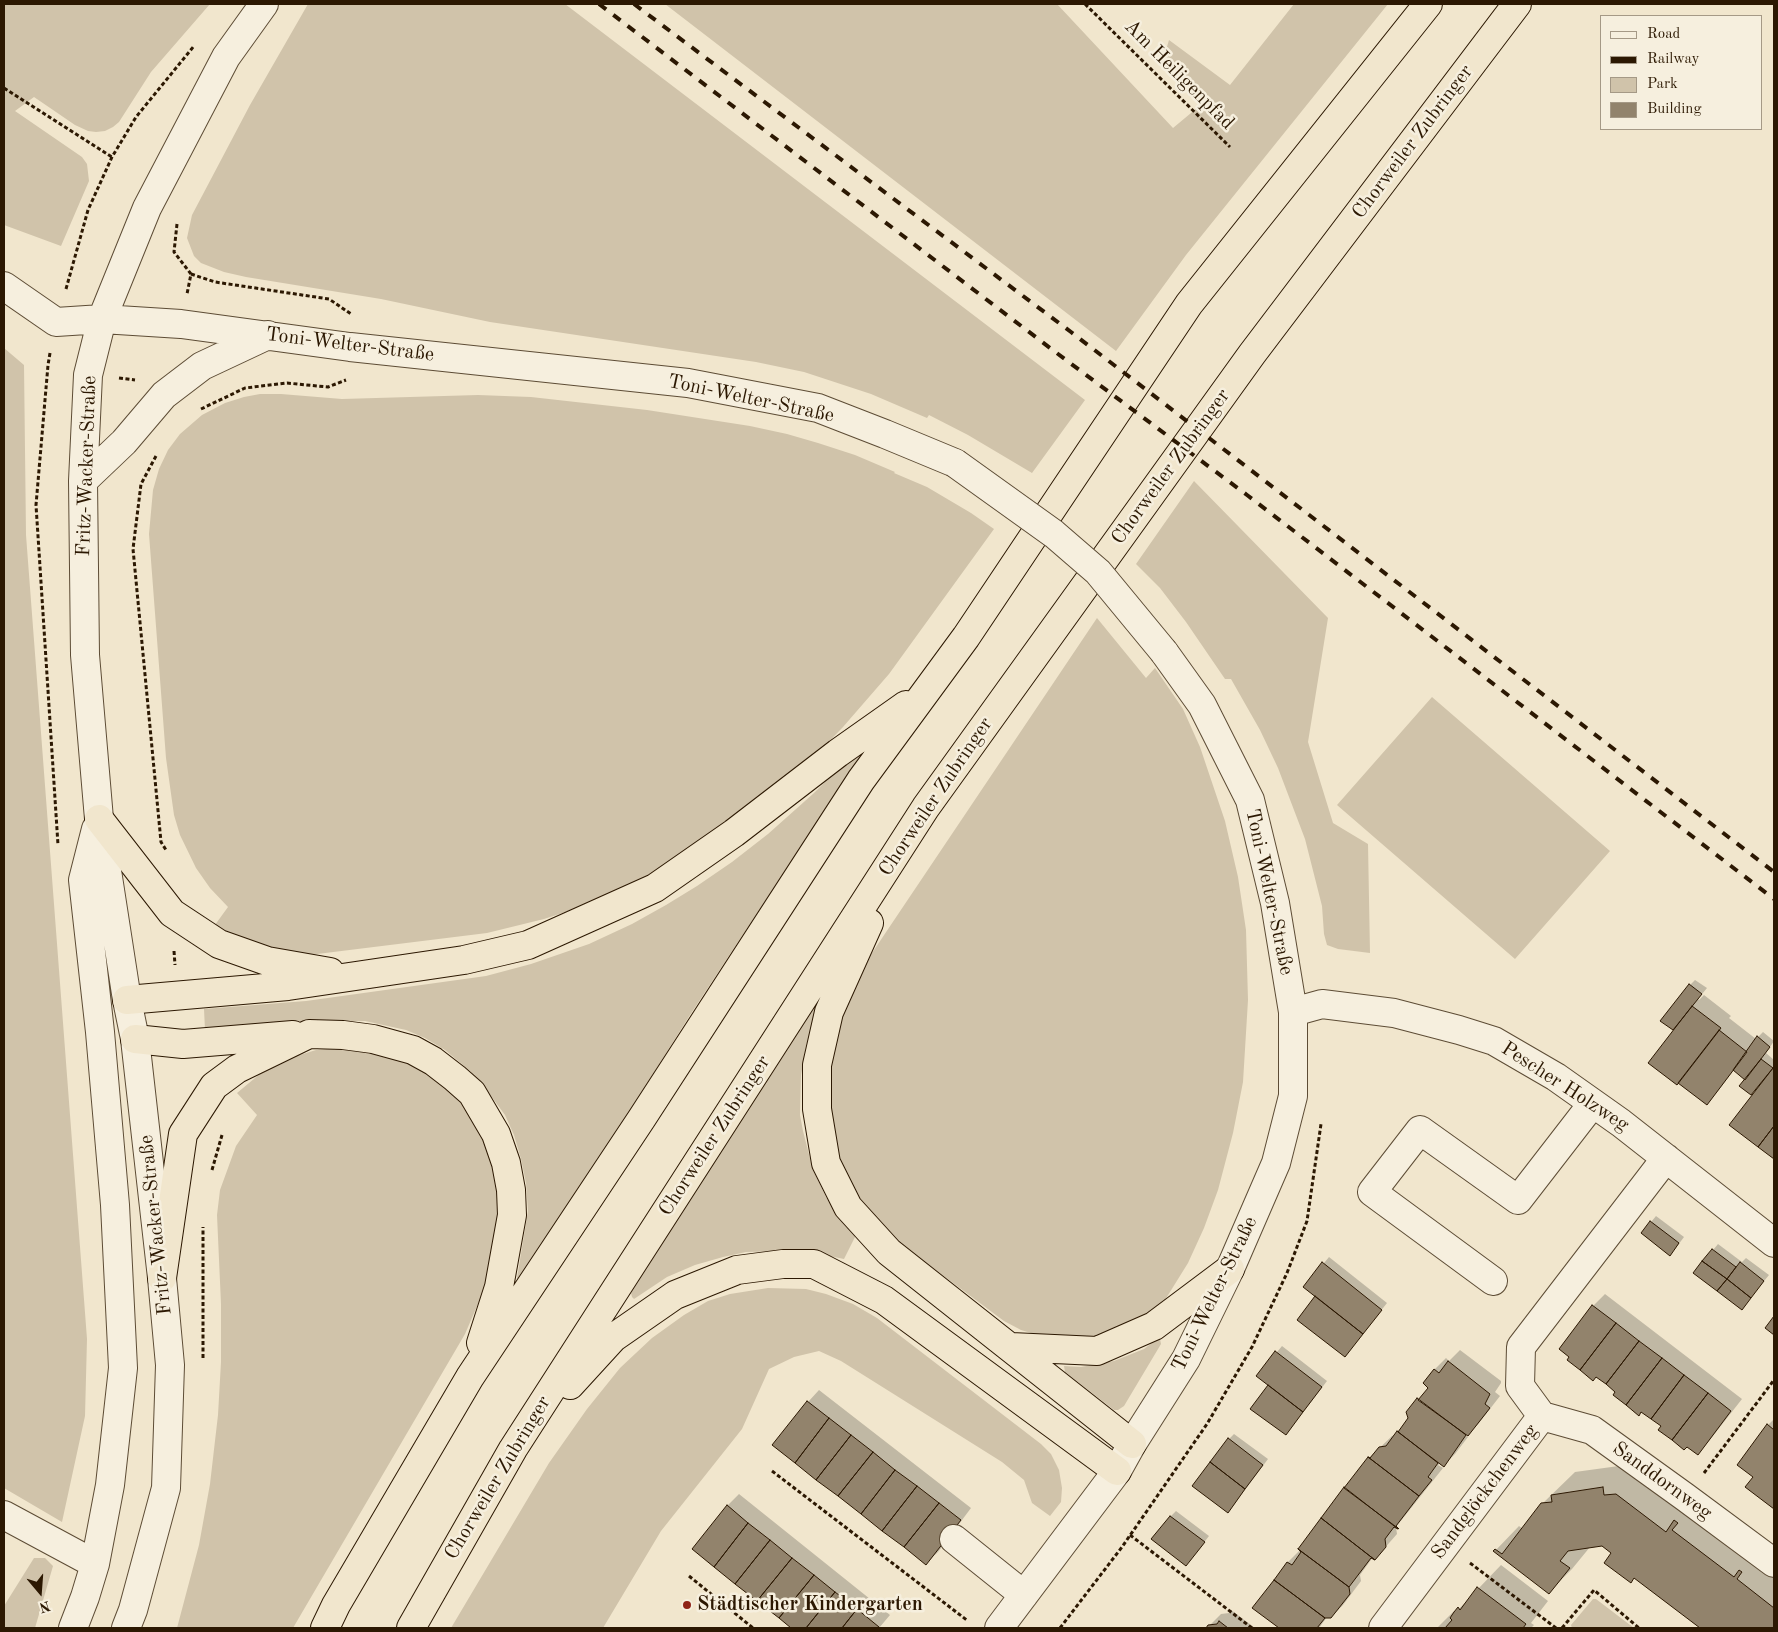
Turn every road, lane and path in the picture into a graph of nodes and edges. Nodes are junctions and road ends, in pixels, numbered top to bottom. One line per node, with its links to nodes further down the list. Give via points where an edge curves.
1 (264, 4): 14 (street, Fritz-Wacker-Straße, via 226,57 147,208)
2 (1085, 4): 8 (path, Am Heiligenpfad)
3 (1428, 4): 21 (highway, via 1189,304)
4 (1517, 4): 22 (highway, Chorweiler Zubringer, via 1252,354)
5 (199, 40): 7 (path)
6 (4, 88): 9 (path)
7 (136, 117)
8 (1230, 147)
9 (112, 157)
10 (176, 224): 11 (path, via 174,252)
11 (191, 274): 13 (path, via 215,282); 15 (path)
12 (4, 286): 14 (street, Toni-Welter-Straße, via 56,322)
13 (328, 299)
14 (102, 319): 15 (street, Toni-Welter-Straße); 20 (street, Fritz-Wacker-Straße, via 88,375)
15 (181, 324): 16 (street, Toni-Welter-Straße)
16 (268, 335): 18 (street, via 202,366); 29 (street, Toni-Welter-Straße, bridge, via 350,347 688,382 818,408 955,463 1054,534 1098,572 1164,652 1202,705 1250,800 1275,903)
17 (328, 387): 18 (path, via 287,383 245,388 187,416)
18 (164, 394): 20 (street, via 124,442)
19 (159, 452): 24 (path, via 141,484 133,548 161,842)
20 (83, 481): 23 (street, Fritz-Wacker-Straße, via 85,655)
21 (926, 692): 26 (highway, via 734,834 655,888 528,945 464,960); 44 (highway, via 861,780)
22 (926, 806): 42 (highway, via 854,953 829,1012 817,1065 817,1110 826,1163 848,1207 889,1252); 48 (highway, Chorweiler Zubringer)
23 (99, 819): 25 (highway, via 172,913); 28 (street, Fritz-Wacker-Straße); 30 (street, Fritz-Wacker-Straße, via 83,880)
24 (166, 850)
25 (183, 920): 26 (highway, via 219,944 267,961); 27 (path, via 174,953)
26 (353, 976): 27 (highway, via 288,986)
27 (177, 996): 28 (highway)
28 (127, 1000): 30 (street); 32 (street, Fritz-Wacker-Straße)
29 (1293, 1012): 34 (street, Pescher Holzweg, via 1322,1004 1394,1013 1459,1030 1494,1041); 39 (street, Toni-Welter-Straße, via 1293,1096 1276,1163)
30 (100, 1030): 32 (street); 57 (street, Fritz-Wacker-Straße, via 115,1206 123,1368 110,1485)
31 (309, 1034): 32 (highway, via 184,1044); 33 (highway, via 237,1069); 44 (highway, via 373,1039 413,1050 433,1061 472,1093 496,1134 506,1163 512,1215 499,1287)
32 (135, 1039): 40 (street, Fritz-Wacker-Straße)
33 (214, 1086): 36 (path, via 228,1117); 40 (highway, via 183,1134)
34 (1593, 1103): 35 (street, Pescher Holzweg); 41 (street, via 1518,1200 1420,1130 1372,1192)
35 (1666, 1158): 38 (street, Pescher Holzweg); 46 (street, Sandglöckchenweg, via 1521,1347 1520,1386)
36 (212, 1172)
37 (203, 1219): 43 (path)
38 (1774, 1242)
39 (1230, 1269): 42 (highway, via 1154,1326 1097,1351); 47 (street, Toni-Welter-Straße, via 1186,1359)
40 (162, 1278): 62 (street, Fritz-Wacker-Straße, via 170,1365 166,1488 134,1610)
41 (1493, 1280)
42 (1011, 1347): 47 (highway)
43 (203, 1359)
44 (470, 1377): 63 (highway)
45 (1774, 1380): 51 (path)
46 (1542, 1416): 51 (street, Sanddornweg, via 1592,1430); 55 (street, Sandglöckchenweg)
47 (1132, 1444): 50 (street, Toni-Welter-Straße)
48 (513, 1449): 50 (highway, via 613,1338 675,1295 737,1270 814,1264 884,1300); 64 (highway, Chorweiler Zubringer)
49 (772, 1471): 60 (path)
50 (1117, 1471): 59 (street, Toni-Welter-Straße)
51 (1685, 1497): 56 (street, Sanddornweg)
52 (4, 1516): 57 (street)
53 (1130, 1535): 67 (path)
54 (954, 1539): 59 (street)
55 (1446, 1545): 68 (street, Sandglöckchenweg); 69 (path)
56 (1774, 1563)
57 (95, 1564): 61 (street, Fritz-Wacker-Straße)
58 (689, 1576): 65 (path)
59 (1024, 1595): 66 (street, Toni-Welter-Straße)
60 (972, 1623)
61 (73, 1628)
62 (126, 1628)
63 (324, 1628)
64 (411, 1628)
65 (753, 1628)
66 (999, 1628)
67 (1252, 1628)
68 (1383, 1628)
69 (1556, 1628)
70 (1562, 1628): 71 (path, via 1594,1590)
71 (1639, 1628)

